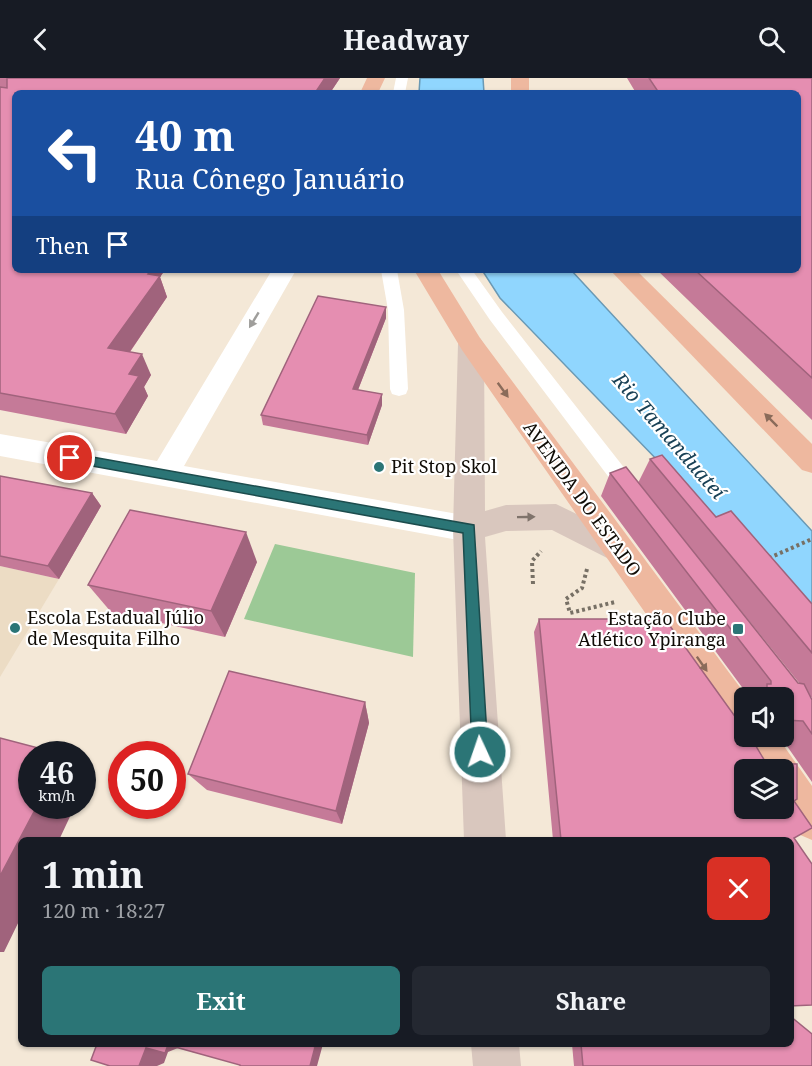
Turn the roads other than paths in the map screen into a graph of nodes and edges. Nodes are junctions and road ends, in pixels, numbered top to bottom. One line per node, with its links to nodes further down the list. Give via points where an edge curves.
1 (282, 273): 10 (street, one-way to 10)
2 (390, 273): 7 (lane, via 396,310)
3 (428, 273): 6 (highway, AVENIDA DO ESTADO)
4 (466, 273): 11 (lane)
5 (625, 273): 9 (highway, one-way to 5)
6 (471, 344): 12 (main road); 13 (highway, AVENIDA DO ESTADO, one-way to 13)
7 (399, 389)
8 (0, 444): 10 (street)
9 (812, 462)
10 (164, 475): 12 (street)
11 (645, 510)
12 (469, 529): 13 (main road, one-way to 13, via 506,518 556,518); 17 (main road)
13 (617, 549): 14 (highway, AVENIDA DO ESTADO, one-way to 14)
14 (734, 709)
15 (794, 794): 16 (highway)
16 (812, 820)
17 (485, 837)
18 (495, 1047): 19 (main road)
19 (497, 1066)

